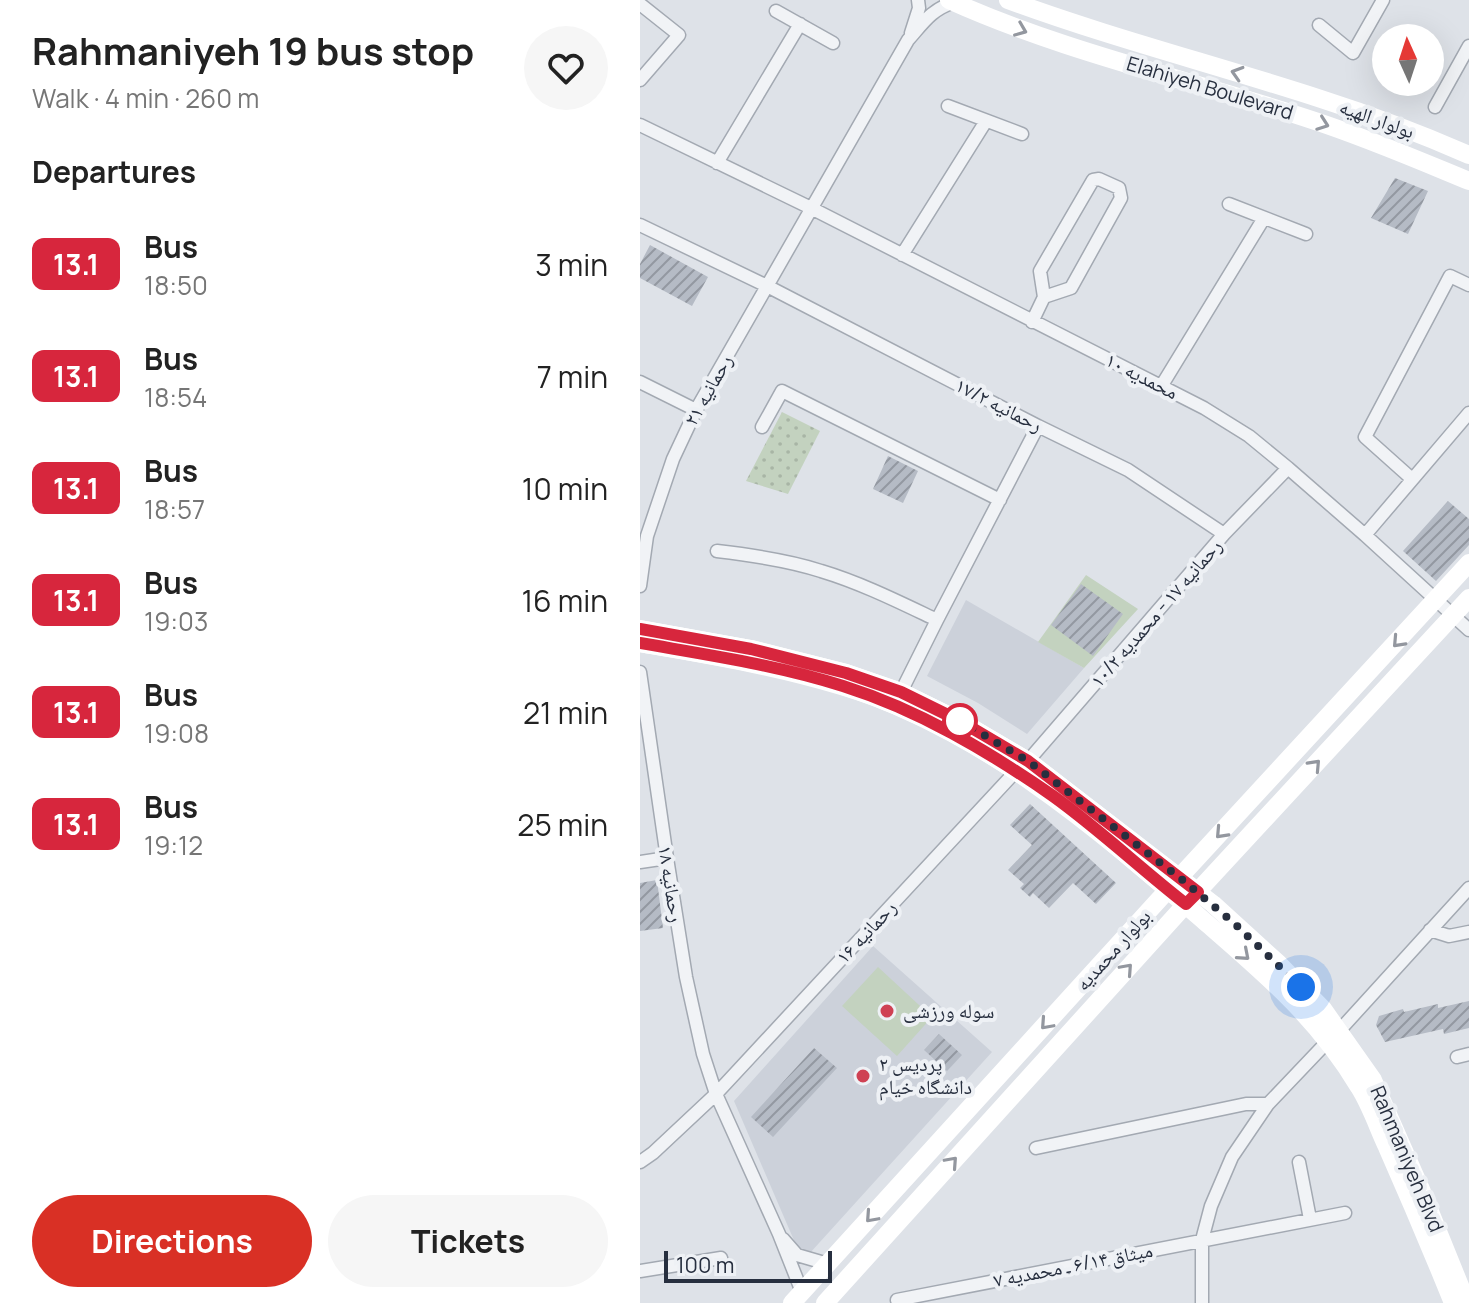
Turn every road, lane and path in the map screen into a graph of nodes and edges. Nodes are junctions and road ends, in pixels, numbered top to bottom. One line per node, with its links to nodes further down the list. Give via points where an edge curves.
1 (918, 0): 9 (street)
2 (1008, 0): 18 (main road, بولوار الهیه, one-way to 2, via 1323,99)
3 (1383, 0): 8 (street, via 1353,53)
4 (952, 1): 9 (street, via 930,14); 20 (main road, Elahiyeh Boulevard, one-way to 20, via 1048,41 1317,121)
5 (640, 4): 12 (street, via 679,35)
6 (776, 11): 7 (street)
7 (800, 24): 10 (street); 19 (street)
8 (1319, 25)
9 (908, 40): 22 (street, رحمانیه ۲۱)
10 (833, 43)
11 (1469, 46): 14 (street)
12 (640, 80)
13 (948, 106): 15 (street)
14 (1435, 107)
15 (986, 121): 17 (street); 26 (street)
16 (640, 125): 19 (street, محمدیه ۱۰)
17 (1022, 134)
18 (1469, 155)
19 (717, 163): 22 (street, محمدیه ۱۰)
20 (1469, 181)
21 (1229, 204): 23 (street)
22 (811, 208): 26 (street, محمدیه ۱۰); 28 (street, رحمانیه ۲۱)
23 (1264, 218): 25 (street); 32 (street)
24 (640, 225): 28 (street, رحمانیه ۱۷/۲)
25 (1306, 234)
26 (902, 255): 30 (street, محمدیه ۱۰)
27 (1469, 285): 38 (street, via 1450,276 1365,437)
28 (767, 286): 33 (street, رحمانیه ۲۱); 35 (street, رحمانیه ۱۷/۲)
29 (1044, 297): 29 (street, via 1071,288 1121,198 1119,188 1093,180 1040,271); 30 (street)
30 (1032, 322): 32 (street, محمدیه ۱۰)
31 (640, 382): 33 (street)
32 (1162, 385): 37 (street, محمدیه ۱۰, via 1249,436)
33 (696, 410): 41 (street, رحمانیه ۲۱)
34 (1469, 413): 38 (street)
35 (1038, 426): 39 (street); 40 (street, رحمانیه ۱۷/۲, via 1128,470)
36 (762, 427): 39 (street, via 782,391)
37 (1288, 468): 40 (street, رحمانیه ۱۷ - محمدیه ۱۰/۲); 42 (street, محمدیه ۱۰)
38 (1412, 479): 42 (street)
39 (1000, 500): 49 (street)
40 (1224, 534): 56 (street, رحمانیه ۱۷ - محمدیه ۱۰/۲)
41 (643, 535): 45 (street, رحمانیه ۲۱)
42 (1365, 535): 47 (street, محمدیه ۱۰)
43 (717, 551): 49 (street, via 819,570)
44 (1469, 563): 47 (main road, بولوار محمدیه)
45 (640, 586)
46 (1469, 598): 48 (main road, بولوار محمدیه)
47 (1436, 600): 48 (street, محمدیه ۱۰); 59 (main road, بولوار محمدیه, one-way to 59)
48 (1453, 616): 51 (street, محمدیه ۱۰); 61 (main road, بولوار محمدیه, one-way to 48)
49 (937, 620): 54 (street)
50 (640, 629): 54 (main road, Rahmaniyeh Blvd, via 751,649)
51 (1469, 630)
52 (640, 643): 56 (main road, Rahmaniyeh Blvd, via 843,686)
53 (640, 672): 55 (street, رحمانیه ۱۸)
54 (901, 692): 56 (main road, Rahmaniyeh Blvd, via 960,721)
55 (645, 738): 57 (street, رحمانیه ۱۸)
56 (1022, 766): 59 (main road, Rahmaniyeh Blvd); 65 (street, رحمانیه ۱۶)
57 (667, 858): 58 (street); 65 (street, رحمانیه ۱۸, via 686,977)
58 (640, 862)
59 (1174, 884): 61 (main road, Rahmaniyeh Blvd); 75 (main road, بولوار محمدیه, one-way to 75)
60 (1469, 888): 62 (street)
61 (1192, 898): 64 (main road, Rahmaniyeh Blvd); 79 (main road, بولوار محمدیه, one-way to 61)
62 (1430, 930): 63 (street, via 1449,936); 64 (street)
63 (1469, 932)
64 (1333, 1036): 66 (street); 81 (main road, Rahmaniyeh Blvd); 82 (main road, Rahmaniyeh Blvd, via 1373,1080)
65 (716, 1094): 68 (street, رحمانیه ۱۶); 72 (street, رحمانیه ۱۸)
66 (1268, 1104): 67 (street, via 1246,1104); 73 (street, via 1232,1157)
67 (1036, 1148)
68 (640, 1162)
69 (1299, 1162): 71 (street)
70 (1345, 1213): 71 (street, میثاق ۶/۱۴ ـ محمدیه ۷)
71 (1310, 1219): 73 (street, میثاق ۶/۱۴ ـ محمدیه ۷)
72 (779, 1234): 75 (street, via 797,1255); 77 (street, رحمانیه ۱۸)
73 (1202, 1240): 78 (street, میثاق ۶/۱۴ ـ محمدیه ۷); 80 (street)
74 (721, 1258): 76 (street)
75 (828, 1264): 77 (main road, بولوار محمدیه)
76 (640, 1271)
77 (797, 1298)
78 (897, 1300)
79 (825, 1303)
80 (1202, 1303)
81 (1453, 1303)
82 (1467, 1303)

